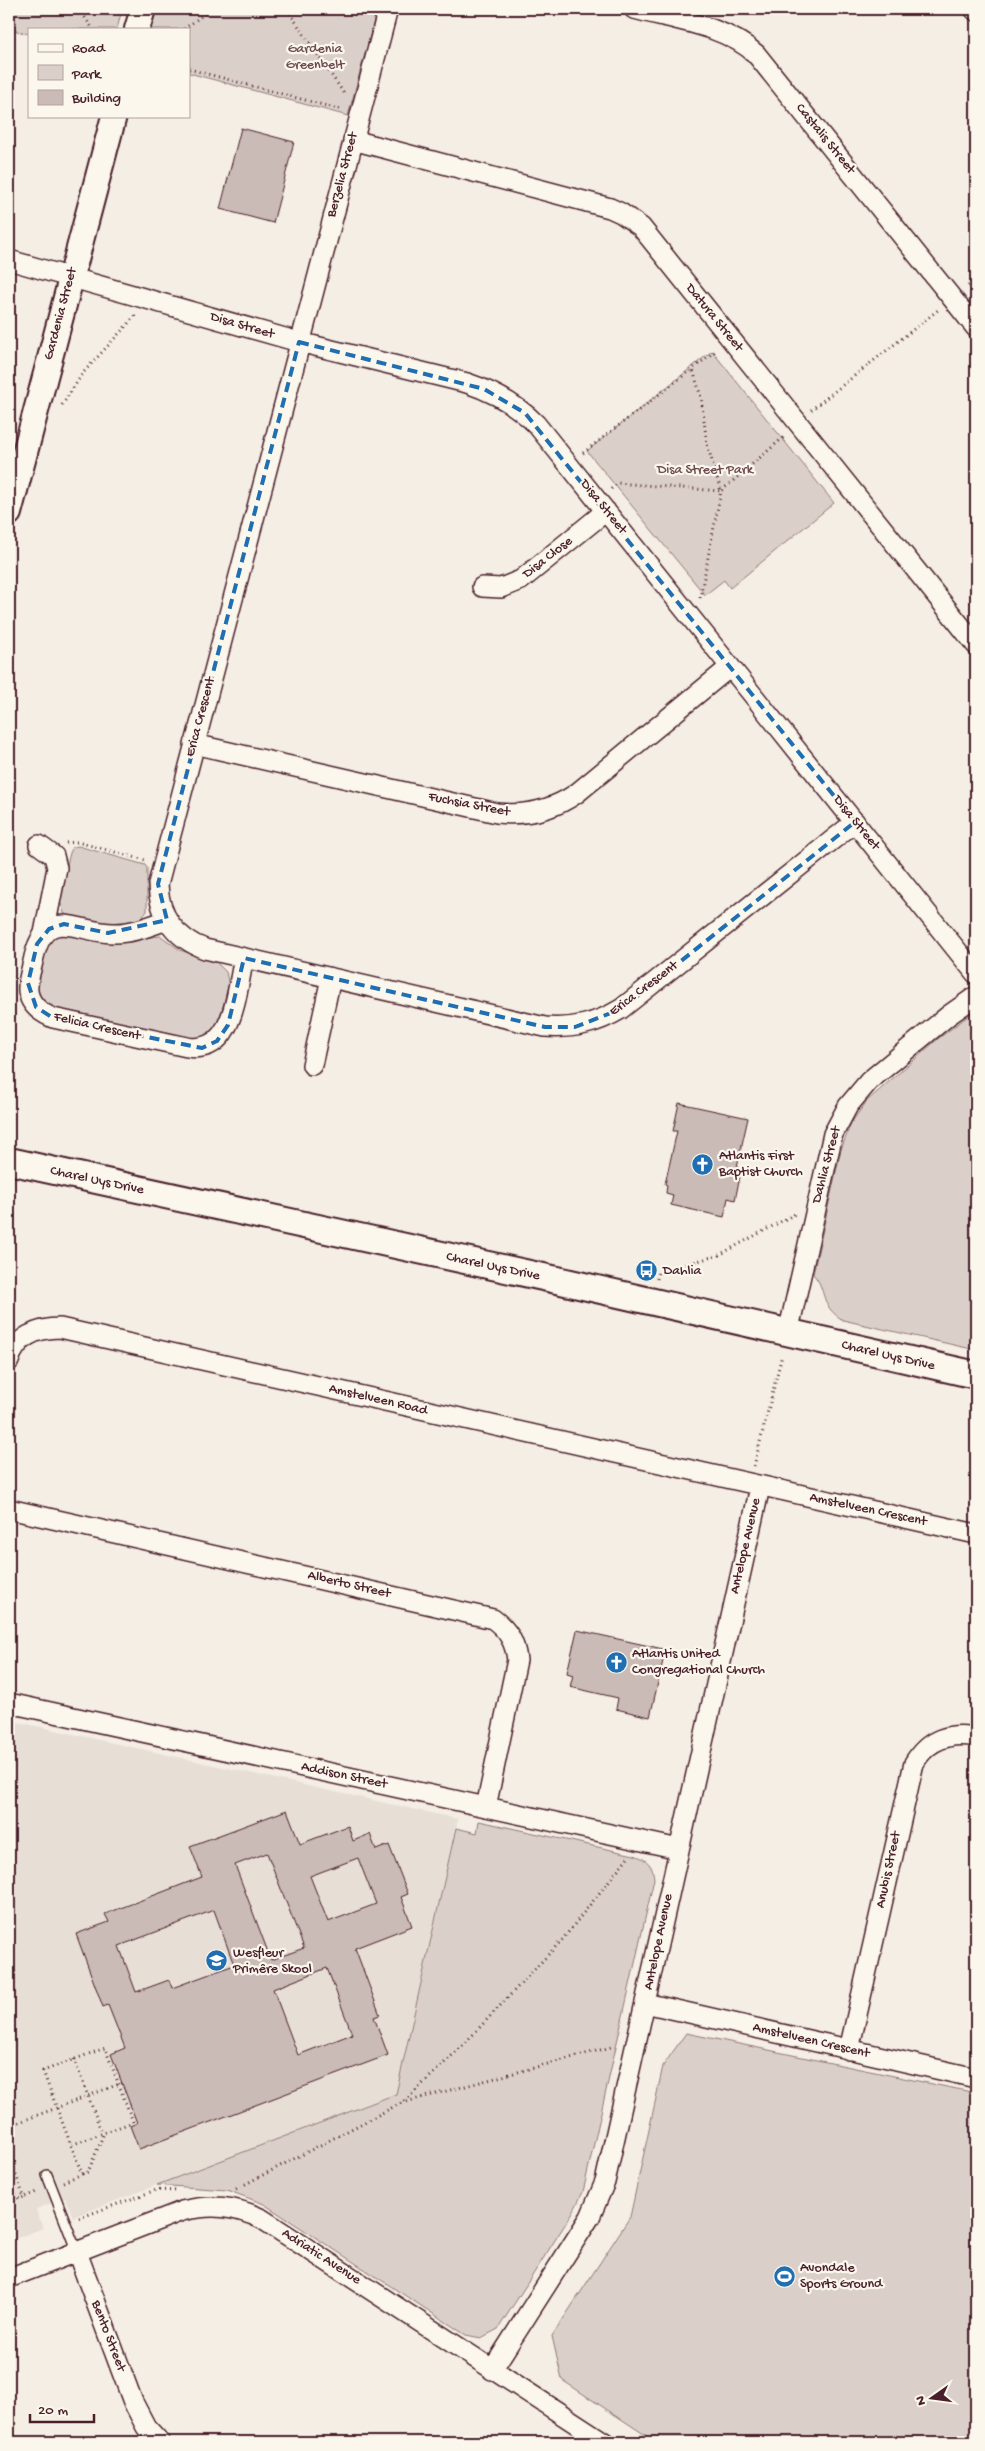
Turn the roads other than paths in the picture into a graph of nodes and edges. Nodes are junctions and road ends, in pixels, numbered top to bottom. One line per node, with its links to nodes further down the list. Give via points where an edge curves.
1 (143, 9): 4 (street)
2 (388, 9): 6 (street, Berzelia Street)
3 (634, 9): 9 (street, Castalis Street, via 723,33 741,41 756,54)
4 (137, 28)
5 (113, 118): 8 (street, Gardenia Street)
6 (353, 140): 10 (street, Berzelia Street); 14 (street, Datura Street, via 621,213 641,227)
7 (9, 260): 8 (street, Disa Street)
8 (72, 276): 10 (street, Disa Street); 12 (street, Gardenia Street)
9 (976, 328)
10 (299, 342): 11 (street, Disa Street, via 501,396 525,413); 16 (street, Erica Crescent)
11 (603, 507): 13 (street, Disa Close, via 521,580 501,588); 15 (street, Disa Street)
12 (9, 513)
13 (482, 588)
14 (976, 645)
15 (730, 667): 16 (street, Fuchsia Street, via 577,792 552,807 525,814 497,813); 17 (street, Disa Street)
16 (194, 744): 19 (street, Erica Crescent, via 158,884 158,897)
17 (855, 822): 22 (street, Disa Street); 23 (street, Erica Crescent, via 621,1009 590,1024 544,1027)
18 (39, 845): 20 (street, Felicia Crescent, via 54,856 57,868)
19 (167, 920): 20 (street, via 118,933 64,924); 21 (street, Erica Crescent, via 193,945)
20 (44, 933): 21 (street, Felicia Crescent, via 37,944 28,983 31,1000 41,1012 53,1018 194,1049 209,1046 224,1034)
21 (244, 958): 23 (street, Erica Crescent)
22 (976, 974)
23 (331, 978): 25 (street)
24 (976, 996): 27 (street, Dahlia Street, via 869,1081 857,1092 839,1120 833,1134)
25 (312, 1065)
26 (9, 1161): 27 (main road, Charel Uys Drive)
27 (788, 1333): 29 (main road, Charel Uys Drive)
28 (9, 1361): 30 (street, Amstelveen Road, via 14,1349 28,1335 43,1329 60,1328)
29 (976, 1375)
30 (754, 1485): 32 (street, Amstelveen Crescent); 36 (street, Antelope Avenue)
31 (9, 1509): 35 (street, Alberto Street, via 494,1619 509,1633 517,1660)
32 (976, 1534)
33 (9, 1703): 35 (street, Addison Street)
34 (976, 1738): 38 (street, Anubis Street, via 958,1735 940,1738 924,1748 914,1763)
35 (486, 1807): 36 (street, Addison Street)
36 (679, 1849): 37 (street, Antelope Avenue)
37 (645, 2003): 38 (street, Amstelveen Crescent); 43 (street, Antelope Avenue, via 608,2169 596,2206)
38 (849, 2050): 39 (street, Amstelveen Crescent)
39 (976, 2078)
40 (48, 2175): 41 (lane)
41 (77, 2252): 42 (street, Adriatic Avenue); 43 (street, Adriatic Avenue, via 182,2210 221,2206 235,2208 262,2218); 44 (street, Bento Street, via 133,2402 146,2428)
42 (9, 2278)
43 (492, 2370): 45 (street, Adriatic Avenue)
44 (160, 2442)
45 (604, 2442)

